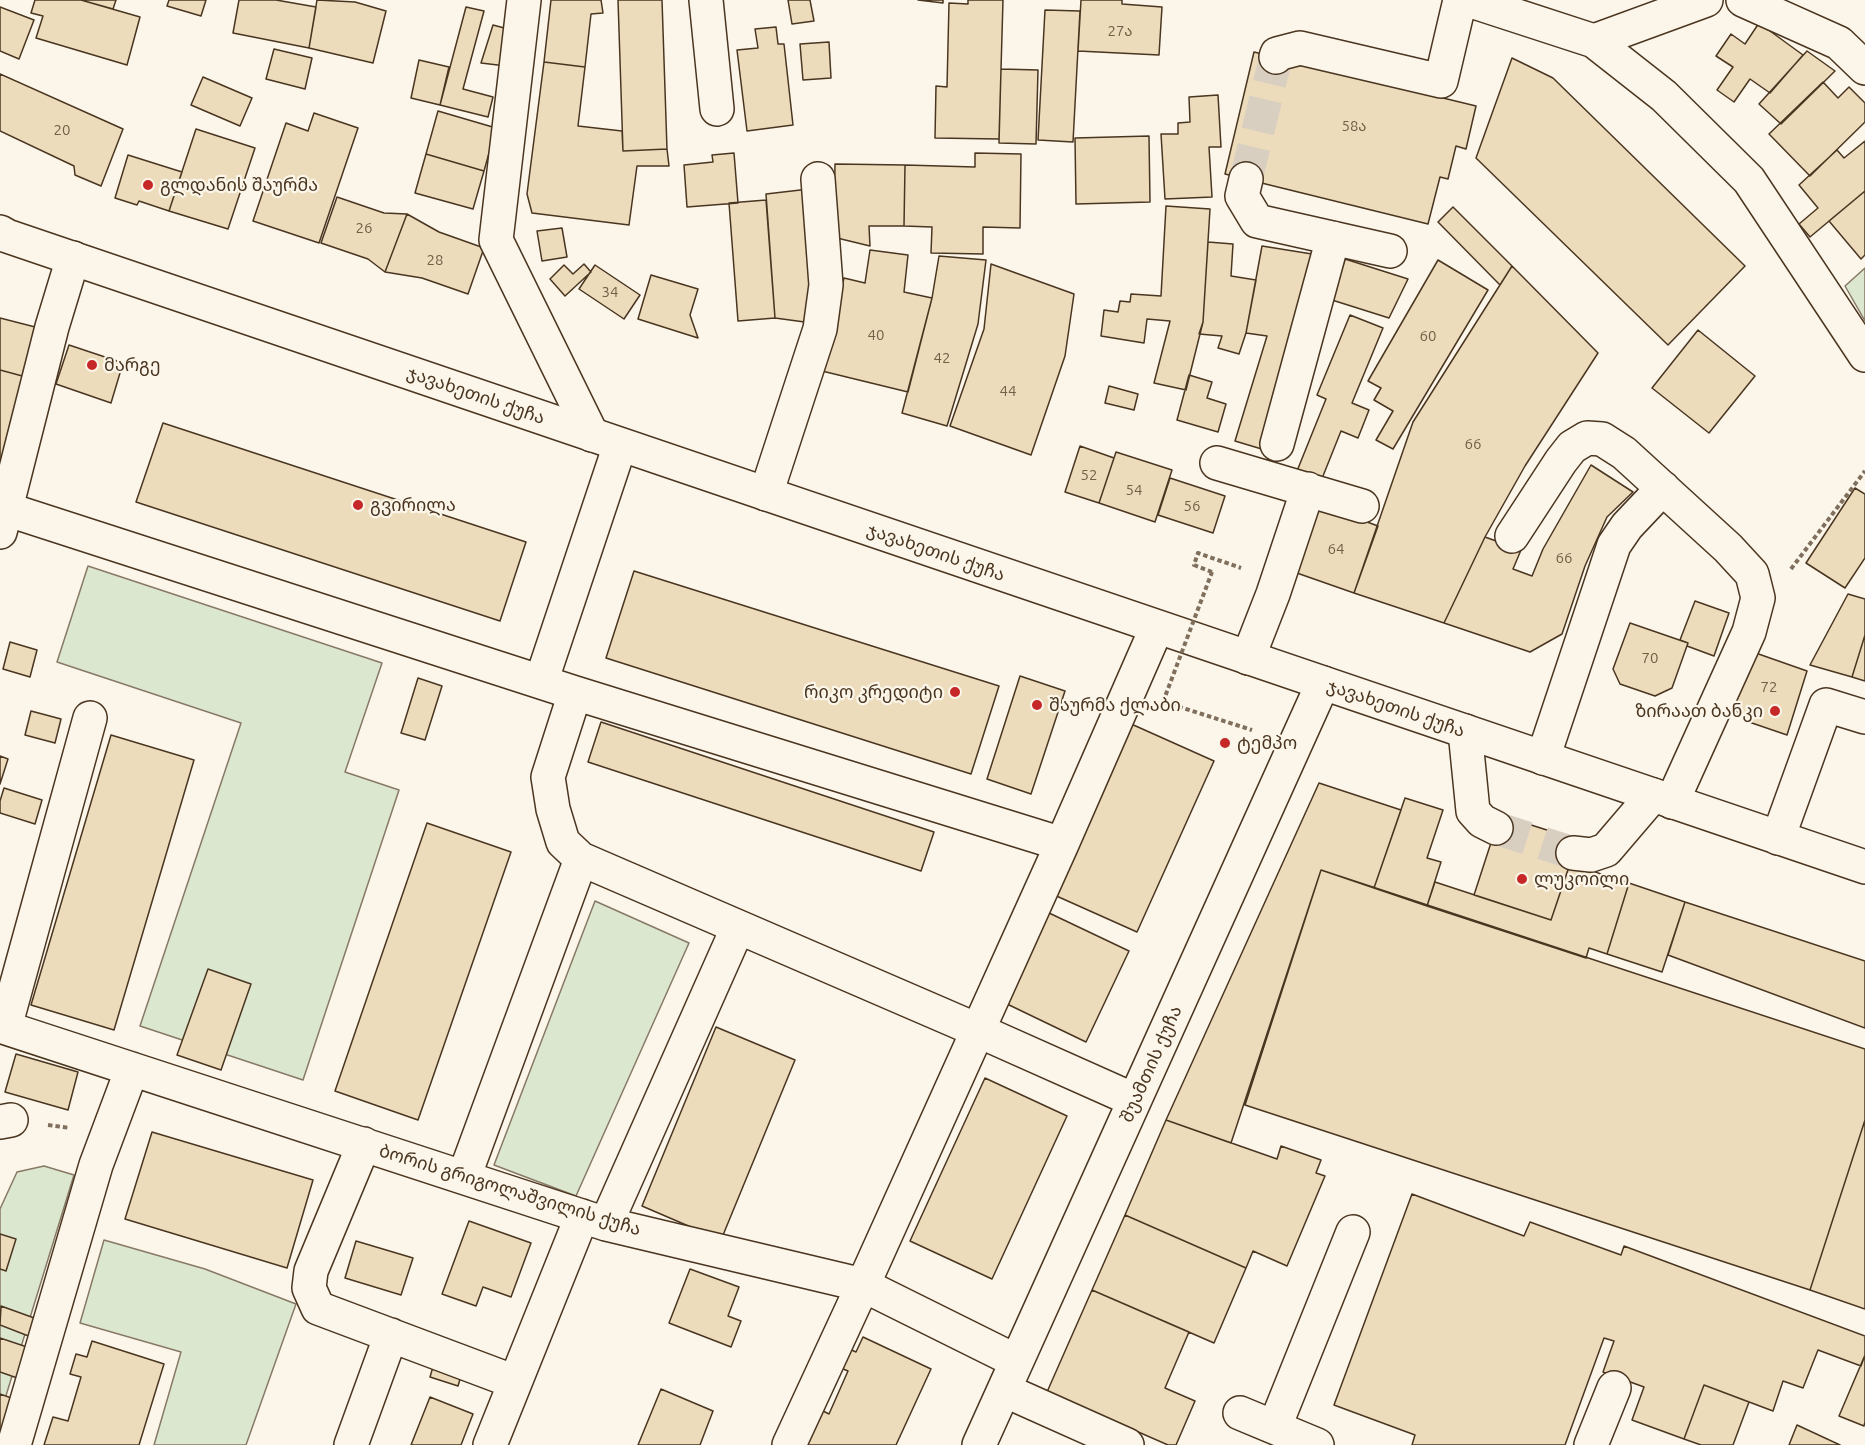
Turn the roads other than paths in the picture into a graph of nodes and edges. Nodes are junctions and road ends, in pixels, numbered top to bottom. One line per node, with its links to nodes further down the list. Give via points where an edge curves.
1 (524, 0): 18 (street, via 496,240 535,323)
2 (706, 0): 10 (street)
3 (1460, 0): 8 (street, via 1441,81 1300,48)
4 (1468, 0): 7 (street)
5 (1706, 0): 7 (street)
6 (1743, 0): 9 (street, via 1839,43)
7 (1594, 41): 17 (street, via 1664,96 1749,180)
8 (1276, 57)
9 (1865, 68)
10 (717, 110)
11 (818, 179): 23 (street, via 826,285 820,329)
12 (1246, 179): 14 (street, via 1242,196 1257,221)
13 (2, 235): 16 (street, ჯავახეთის ქუჩა)
14 (1333, 238): 15 (street); 19 (street)
15 (1389, 251)
16 (73, 258): 18 (street, ჯავახეთის ქუჩა); 25 (street)
17 (1865, 354)
18 (606, 440): 23 (street, ჯავახეთის ქუჩა); 29 (street)
19 (1277, 444)
20 (1217, 463): 22 (street)
21 (1663, 488): 26 (street, via 1624,453 1602,439 1587,438 1572,447 1561,461); 35 (street, via 1614,545); 36 (street, via 1752,574 1758,598 1749,632)
22 (1308, 489): 24 (street); 28 (street)
23 (766, 494): 27 (street, ჯავახეთის ქუჩა)
24 (1362, 506)
25 (3, 520): 29 (street)
26 (1512, 536)
27 (1157, 627): 28 (street, ჯავახეთის ქუჩა); 39 (street)
28 (1248, 658): 30 (street, ჯავახეთის ქუჩა)
29 (541, 682): 31 (street)
30 (1323, 683): 34 (street, ჯავახეთის ქუჩა); 47 (street, შუამთის ქუჩა)
31 (575, 693): 39 (street); 41 (street, via 548,777 563,842)
32 (1865, 717): 38 (street, via 1826,705)
33 (90, 718): 44 (street)
34 (1465, 731): 35 (street, ჯავახეთის ქუჩა); 37 (street, via 1473,811)
35 (1543, 758): 36 (street, ჯავახეთის ქუჩა)
36 (1663, 799): 38 (street, ჯავახეთის ქუჩა); 40 (street, via 1606,850 1591,855)
37 (1496, 828)
38 (1778, 838): 42 (street, ჯავახეთის ქუჩა)
39 (1062, 844): 45 (street)
40 (1573, 853)
41 (580, 859): 43 (street); 49 (street)
42 (1865, 867)
43 (738, 927): 45 (street); 50 (street)
44 (2, 1026): 46 (street, ბორის გრიგოლაშვილის ქუჩა)
45 (977, 1030): 47 (street); 52 (street)
46 (132, 1069): 48 (street, ბორის გრიგოლაშვილის ქუჩა); 59 (street, via 107,1133)
47 (1134, 1100): 54 (street, შუამთის ქუჩა)
48 (364, 1144): 49 (street, ბორის გრიგოლაშვილის ქუჩა); 53 (street, via 311,1271 309,1288 318,1308)
49 (464, 1177): 50 (street, ბორის გრიგოლაშვილის ქუჩა)
50 (594, 1220): 52 (street, ბორის გრიგოლაშვილის ქუჩა); 55 (street)
51 (1353, 1232): 58 (street)
52 (863, 1285): 54 (street, ბორის გრიგოლაშვილის ქუჩა); 62 (street)
53 (391, 1335): 55 (street); 60 (street)
54 (1010, 1376): 63 (street, შუამთის ქუჩა); 64 (street, ბორის გრიგოლაშვილის ქუჩა)
55 (515, 1382): 61 (street)
56 (1614, 1388): 66 (street)
57 (1240, 1413): 58 (street)
58 (1275, 1426): 65 (street)
59 (14, 1445)
60 (351, 1445)
61 (490, 1445)
62 (789, 1445)
63 (979, 1445)
64 (1127, 1445)
65 (1317, 1445)
66 (1591, 1445)

